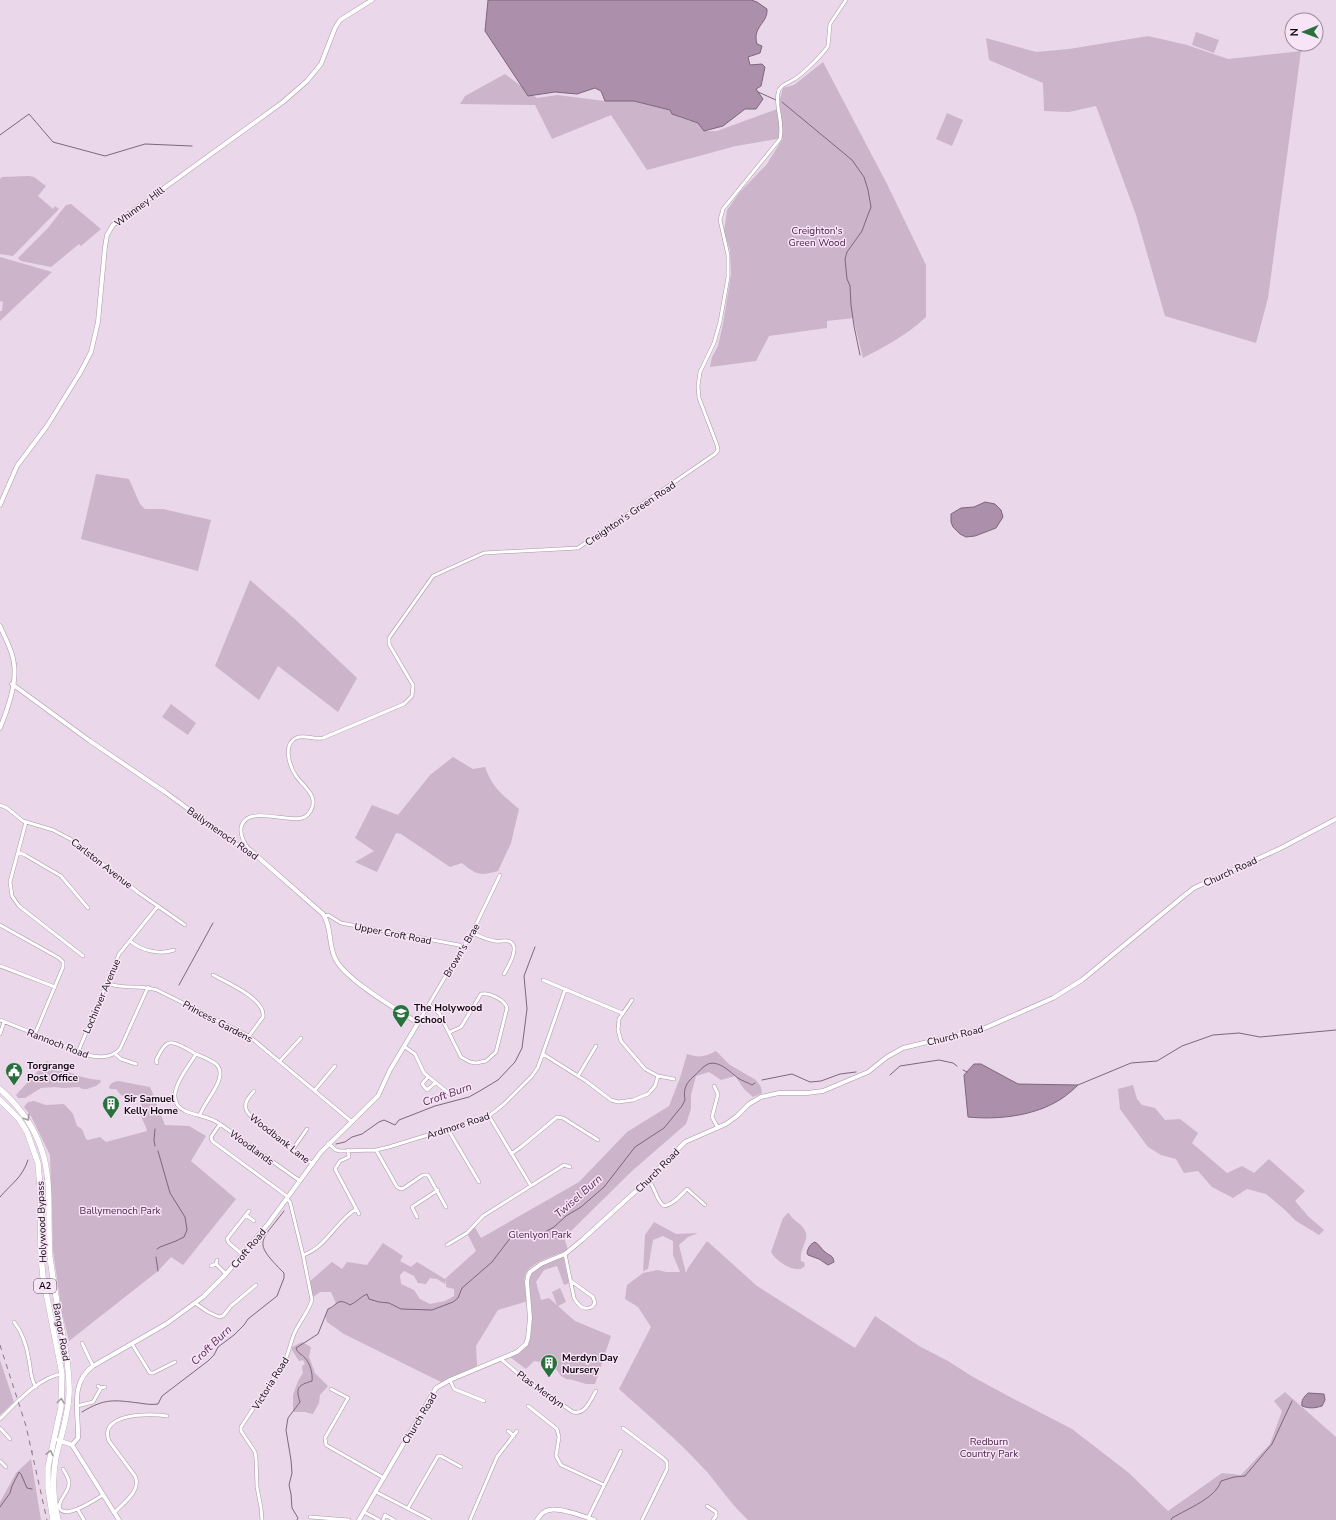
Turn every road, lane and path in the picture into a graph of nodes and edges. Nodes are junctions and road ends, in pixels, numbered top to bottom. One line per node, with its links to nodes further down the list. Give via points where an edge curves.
1 (372, 0): 3 (street, Whinney Hill, via 340,20 321,64 307,82 113,225 105,247 98,322 91,352 47,426 17,466)
2 (846, 0): 10 (street, Creighton's Green Road, via 830,24 826,50 779,90 777,97 782,129 780,139 723,209 720,220 728,255 728,277 720,322 714,343 700,372 698,386 699,398 718,445 716,454 578,548 484,552 433,576 389,640 412,682 414,691 411,698 404,704 317,740 301,736 292,741 288,751 290,763 296,776 312,796 312,807 307,815 300,818 256,816 247,819 242,824 241,831)
3 (0, 505)
4 (0, 626): 5 (street, via 14,664)
5 (12, 684): 6 (street); 10 (street, Ballymenoch Road, via 246,851)
6 (0, 728)
7 (0, 805): 9 (street, Carlston Avenue)
8 (1336, 819): 67 (street, Church Road, via 1194,888 1082,980 1065,991 985,1028 903,1048 867,1073 823,1091 779,1093 761,1097 749,1104 732,1121)
9 (26, 822): 11 (street); 13 (street, Carlston Avenue, via 74,840)
10 (250, 850): 15 (street, Ballymenoch Road)
11 (18, 852): 14 (street, via 61,876); 22 (street, via 10,882 14,899 19,906)
12 (500, 875): 18 (street, Brown's Brae)
13 (158, 906): 17 (street, Carlston Avenue); 19 (street, Lochinver Avenue)
14 (88, 908)
15 (325, 916): 20 (street, Upper Croft Road, via 341,923 459,945); 36 (street, via 332,953 339,965 363,986)
16 (0, 925): 28 (street, via 61,960 63,967)
17 (185, 925)
18 (472, 933): 20 (street, Brown's Brae); 24 (street, via 494,941 510,941 514,955)
19 (130, 941): 21 (street, via 142,949 166,953); 27 (street, Lochinver Avenue, via 119,954)
20 (463, 948): 32 (street, Brown's Brae)
21 (174, 950)
22 (83, 956)
23 (0, 966): 28 (street)
24 (504, 974)
25 (213, 976): 40 (street, via 246,993 262,1009 263,1017)
26 (543, 980): 30 (street)
27 (107, 984): 29 (street, Princess Gardens, via 117,987); 44 (street, Lochinver Avenue)
28 (55, 987): 39 (street)
29 (148, 987): 40 (street, Princess Gardens); 45 (street, via 120,1049)
30 (565, 990): 33 (street); 47 (street, Ardmore Road)
31 (632, 1000): 33 (street)
32 (429, 1004): 36 (street, Brown's Brae); 37 (street, via 439,1013)
33 (622, 1013): 53 (street, via 618,1026 621,1041 642,1067)
34 (0, 1020): 35 (street, Rannoch Road)
35 (4, 1022): 38 (street); 39 (street, Rannoch Road)
36 (418, 1023): 43 (street, Croft Road)
37 (450, 1032): 37 (street, via 457,1051 464,1059 473,1063 486,1061 496,1052 506,1005 487,994 481,994 461,1027)
38 (0, 1034)
39 (35, 1034): 44 (street, Rannoch Road)
40 (249, 1036): 48 (street, Princess Gardens)
41 (301, 1038): 48 (street)
42 (596, 1046): 52 (street)
43 (405, 1047): 54 (street, via 415,1054); 65 (street, Croft Road, via 390,1070 378,1096)
44 (78, 1052): 45 (street, Rannoch Road, via 94,1056)
45 (115, 1054): 49 (street, via 125,1061)
46 (196, 1054): 50 (street, via 169,1043 156,1060); 63 (street, via 216,1064 221,1074); 63 (street, via 176,1086 175,1096 183,1110)
47 (543, 1054): 52 (street); 64 (street, Ardmore Road, via 532,1076)
48 (280, 1062): 59 (street, Princess Gardens)
49 (136, 1064)
50 (157, 1064)
51 (335, 1066): 59 (street)
52 (578, 1076): 53 (street, via 611,1100 621,1102 648,1094 655,1086)
53 (658, 1076): 55 (street)
54 (428, 1077): 56 (street); 56 (street, via 422,1084 428,1090)
55 (674, 1079)
56 (435, 1082): 61 (street)
57 (714, 1086): 67 (street, via 718,1094 712,1116)
58 (0, 1090): 72 (highway, Bangor Road / A2, one-way to 72, via 14,1102 28,1120)
59 (315, 1090): 65 (street, Princess Gardens)
60 (254, 1091): 73 (street, Woodbank Lane, via 246,1102 247,1113)
61 (451, 1095)
62 (0, 1100): 74 (highway, Holywood Bypass / A2, via 19,1119)
63 (200, 1114): 66 (street)
64 (489, 1116): 69 (street, Ardmore Road); 77 (street)
65 (352, 1122): 71 (street, Croft Road)
66 (220, 1124): 81 (street, Woodlands); 85 (street, Woodlands, via 211,1137 212,1141)
67 (718, 1128): 80 (street, Church Road, via 685,1142)
68 (308, 1129): 73 (street)
69 (449, 1129): 76 (street, Ardmore Road); 82 (street)
70 (598, 1140): 77 (street, via 557,1116)
71 (328, 1143): 75 (street, Ardmore Road, via 336,1150); 78 (street, Croft Road)
72 (41, 1147): 74 (highway); 112 (highway, Bangor Road / A2, via 46,1167 50,1256)
73 (292, 1149): 78 (street, Woodbank Lane)
74 (34, 1150): 111 (highway, Holywood Bypass / A2, via 40,1186 40,1238 44,1278)
75 (348, 1150): 76 (street, Ardmore Road); 88 (street, via 349,1157 340,1161 335,1169)
76 (376, 1150): 84 (street, via 398,1188 404,1188 427,1175)
77 (511, 1154): 83 (street)
78 (313, 1164): 81 (street, Croft Road)
79 (570, 1167): 83 (street, via 564,1165)
80 (648, 1180): 86 (street, via 654,1187 656,1197 664,1206 675,1201 687,1188); 95 (street, Church Road)
81 (300, 1181): 85 (street, Croft Road)
82 (479, 1182)
83 (531, 1186): 94 (street, via 483,1216 467,1233)
84 (438, 1190): 87 (street); 92 (street, via 412,1207)
85 (288, 1198): 96 (street, Croft Road); 97 (street, Victoria Road)
86 (705, 1205)
87 (446, 1207)
88 (356, 1209): 90 (street); 97 (street, via 344,1218 318,1247)
89 (249, 1212): 91 (street)
90 (359, 1214)
91 (246, 1215): 93 (street); 96 (street, via 227,1239)
92 (418, 1216)
93 (254, 1222)
94 (447, 1245)
95 (565, 1254): 102 (street); 108 (street, Church Road, via 541,1264 530,1272 527,1282 530,1318 528,1338 526,1344 517,1352)
96 (243, 1255): 101 (street, Croft Road)
97 (304, 1255): 153 (street, Victoria Road, via 312,1300 309,1310 293,1334 284,1362 241,1427 255,1452)
98 (217, 1260): 99 (street)
99 (216, 1264): 100 (street); 101 (street)
100 (211, 1266)
101 (226, 1274): 104 (street, Croft Road)
102 (571, 1281): 102 (street, via 593,1297 595,1303 592,1308 585,1309 578,1305)
103 (256, 1285): 104 (street, via 219,1317)
104 (195, 1303): 107 (street, Croft Road)
105 (17, 1323): 114 (street, via 28,1354 32,1382)
106 (82, 1343): 110 (street)
107 (132, 1344): 109 (street, via 150,1373); 110 (street, Croft Road)
108 (501, 1359): 113 (street, Church Road); 117 (street, Plas Merdyn, via 524,1379 573,1412 579,1413 584,1410)
109 (175, 1362)
110 (93, 1366): 119 (street, Croft Road, via 80,1383)
111 (62, 1374): 112 (street); 114 (street, via 50,1377); 129 (highway, Holywood Bypass / A2, one-way to 111, via 62,1401)
112 (69, 1374): 130 (highway, A2, via 69,1398)
113 (450, 1380): 118 (street, via 454,1389); 137 (street, Church Road, via 440,1385 431,1395)
114 (36, 1387): 122 (street)
115 (105, 1387): 119 (street, via 100,1387 94,1402)
116 (331, 1389): 137 (street, via 348,1398 325,1438 325,1444)
117 (596, 1391)
118 (484, 1401)
119 (77, 1406): 131 (street, Croft Road, via 78,1438)
120 (528, 1406): 138 (street, via 557,1429 559,1437 556,1456 561,1465)
121 (167, 1416): 145 (street, via 132,1416 115,1421 109,1427 109,1441 138,1483 134,1492)
122 (0, 1419)
123 (0, 1428): 128 (street)
124 (623, 1428): 163 (street, via 665,1459 667,1464 667,1469)
125 (508, 1431): 127 (street)
126 (517, 1432): 127 (street)
127 (514, 1436): 160 (street, via 497,1457)
128 (10, 1439)
129 (54, 1440): 130 (street); 149 (highway, Holywood Bypass / A2, one-way to 129, via 48,1474)
130 (61, 1441): 131 (street); 150 (highway, A2, via 56,1456 53,1484)
131 (72, 1445): 140 (street)
132 (621, 1452): 138 (street)
133 (0, 1460): 134 (street)
134 (6, 1467)
135 (461, 1467): 142 (street, via 438,1456)
136 (63, 1469): 143 (street, via 69,1487 60,1502 61,1510)
137 (384, 1478): 139 (street, Church Road)
138 (604, 1485): 147 (street)
139 (376, 1492): 142 (street); 144 (street, Church Road)
140 (103, 1495): 143 (street); 145 (street)
141 (707, 1506): 164 (street, via 716,1512)
142 (408, 1508): 148 (street)
143 (78, 1510): 151 (street)
144 (364, 1512): 155 (street, Church Road); 156 (street)
145 (114, 1513): 152 (street)
146 (310, 1517): 154 (street)
147 (588, 1518): 161 (street, via 552,1509 544,1512); 162 (street)
148 (425, 1519): 159 (street)
149 (53, 1520)
150 (58, 1520)
151 (84, 1520)
152 (119, 1520)
153 (262, 1520)
154 (349, 1520)
155 (359, 1520)
156 (379, 1520)
157 (383, 1520): 158 (street, via 385,1515)
158 (394, 1520)
159 (430, 1520)
160 (470, 1520)
161 (537, 1520)
162 (594, 1520)
163 (642, 1520)
164 (713, 1520)

